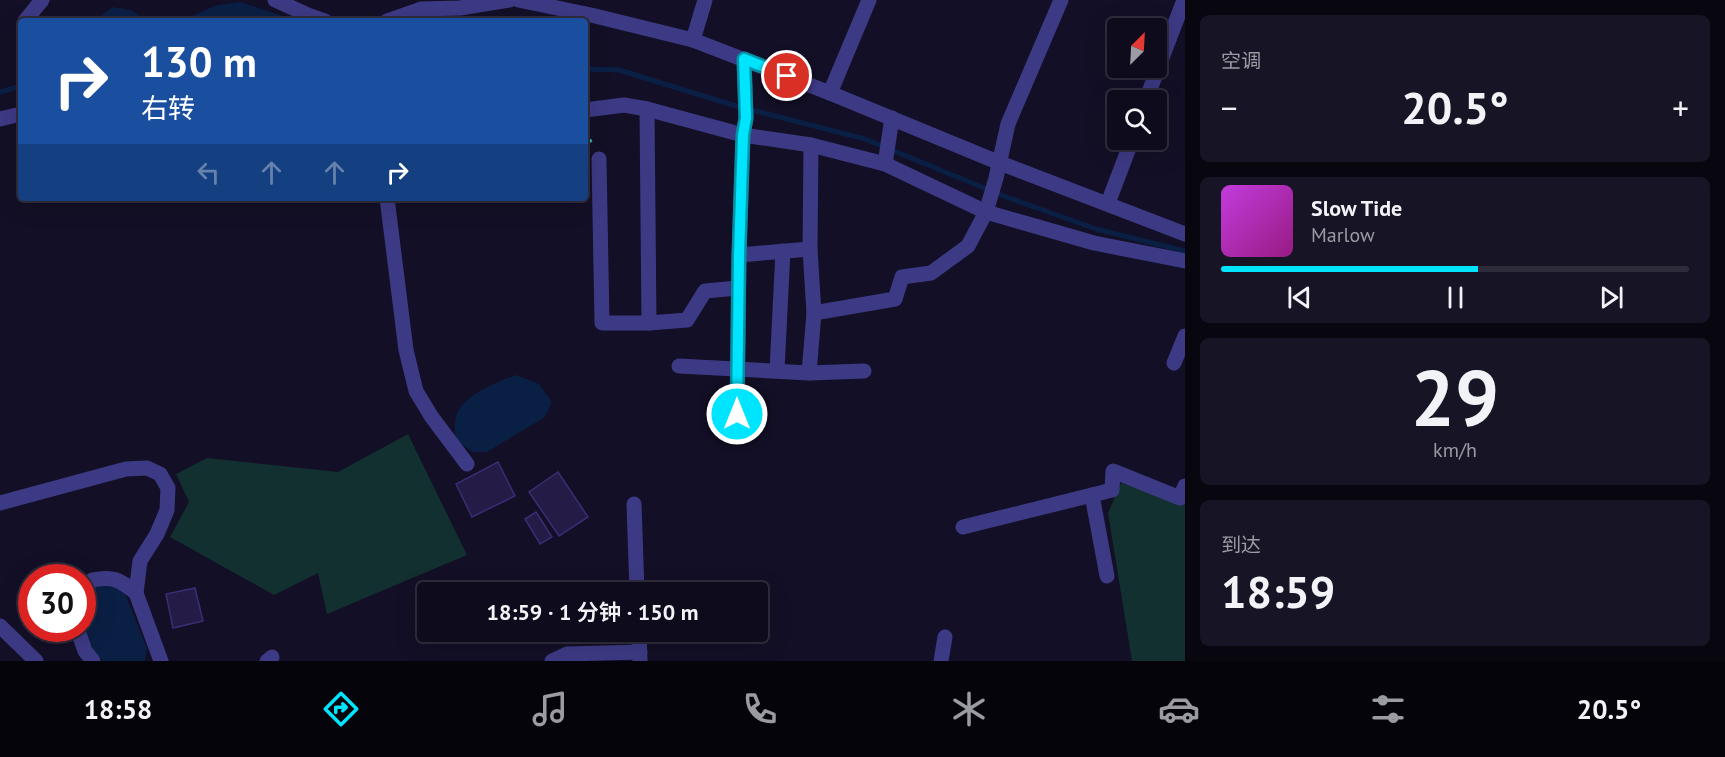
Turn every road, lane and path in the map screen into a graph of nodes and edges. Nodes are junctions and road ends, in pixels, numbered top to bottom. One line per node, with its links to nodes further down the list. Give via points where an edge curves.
1 (42, 0): 10 (street)
2 (275, 0): 11 (street)
3 (509, 0): 9 (street, via 460,8)
4 (518, 0): 13 (street)
5 (705, 0): 13 (street)
6 (869, 0): 16 (street)
7 (1061, 0): 28 (street, via 1008,124)
8 (1184, 0): 15 (street)
9 (425, 5): 12 (street)
10 (27, 18)
11 (316, 18)
12 (394, 18)
13 (693, 40): 14 (street)
14 (744, 59): 16 (street); 22 (street)
15 (1150, 90)
16 (830, 93): 20 (street)
17 (647, 109): 18 (street, via 624,105); 22 (street); 39 (street)
18 (588, 110)
19 (18, 115): 21 (street)
20 (892, 118): 27 (street); 28 (street)
21 (0, 119)
22 (743, 135): 24 (street); 35 (street)
23 (588, 136): 26 (path)
24 (811, 145): 27 (street); 33 (street)
25 (1128, 150): 30 (street)
26 (599, 159): 39 (street, via 602,323)
27 (885, 162): 31 (street)
28 (998, 171): 30 (street); 31 (street)
29 (387, 201): 48 (street, via 406,350 416,391)
30 (1108, 203): 32 (street)
31 (987, 207): 36 (street, via 1094,243); 38 (street, via 968,246 931,273 902,277 895,299)
32 (1185, 234)
33 (810, 249): 34 (street); 38 (street)
34 (783, 251): 35 (street); 44 (street)
35 (739, 255): 37 (street)
36 (1185, 261)
37 (738, 288): 39 (street, via 705,291 687,320); 43 (street)
38 (814, 313): 46 (street)
39 (650, 323)
40 (1185, 336): 41 (street)
41 (1174, 363)
42 (678, 366): 43 (street)
43 (737, 370): 44 (street); 47 (street)
44 (777, 370): 46 (street)
45 (864, 371): 46 (street)
46 (809, 373)
47 (737, 414)
48 (467, 464)
49 (1185, 486): 50 (street, via 1180,498 1113,471 1112,490)
50 (1092, 495): 53 (street); 54 (street)
51 (0, 502): 57 (street, via 126,469 147,468 160,474 168,488 167,510 140,561)
52 (634, 504): 56 (street)
53 (963, 527)
54 (1107, 576)
55 (96, 579): 57 (street, via 109,577 124,582)
56 (638, 582)
57 (136, 593): 65 (street)
58 (0, 626): 63 (street)
59 (945, 637): 67 (street)
60 (82, 642): 64 (street)
61 (639, 642): 62 (street)
62 (640, 657): 66 (street, via 567,654)
63 (36, 661)
64 (93, 661)
65 (161, 661)
66 (552, 661)
67 (941, 661)

